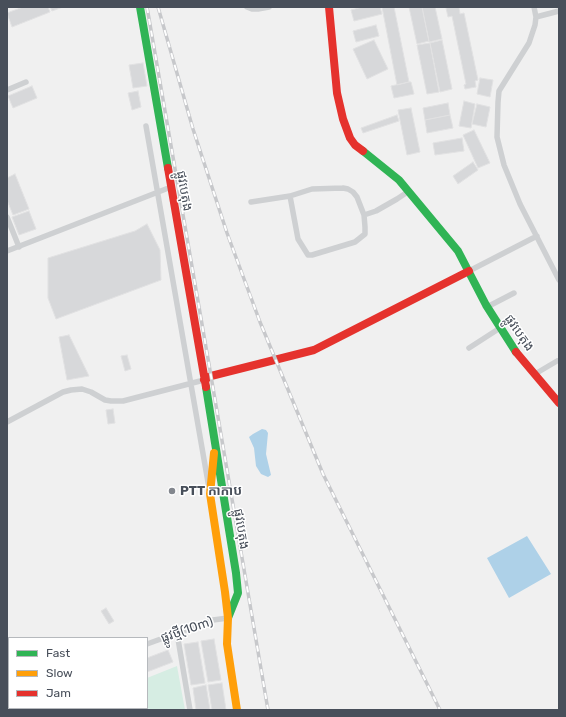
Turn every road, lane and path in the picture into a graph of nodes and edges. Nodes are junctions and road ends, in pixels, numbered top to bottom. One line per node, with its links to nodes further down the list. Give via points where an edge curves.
1 (140, 7): 11 (main road, ផ្លូវបេតុង)
2 (247, 7): 3 (street)
3 (269, 7)
4 (329, 7): 12 (main road, ផ្លូវបេតុង, via 337,93 350,138)
5 (534, 7): 7 (street)
6 (559, 11): 7 (street)
7 (536, 17): 18 (street, via 529,43 499,91 497,137 504,165)
8 (26, 82): 9 (street)
9 (7, 90)
10 (146, 126): 13 (street)
11 (171, 187): 13 (street); 29 (main road, ផ្លូវបេតុង)
12 (409, 191): 16 (street, via 376,211); 21 (main road, ផ្លូវបេតុង, via 458,251)
13 (157, 193): 19 (street); 30 (street)
14 (290, 196): 15 (street); 16 (street, via 312,189 348,189 357,197); 16 (street, via 298,239 308,255 360,239 364,234)
15 (251, 202)
16 (364, 215)
17 (7, 216): 19 (street)
18 (537, 236): 21 (street); 22 (street)
19 (19, 246): 20 (street)
20 (7, 251)
21 (469, 271): 24 (main road, ផ្លូវបេតុង); 29 (main road, via 314,350 211,376)
22 (559, 280)
23 (514, 293): 24 (street)
24 (487, 307): 25 (main road, ផ្លូវបេតុង)
25 (500, 328): 26 (street); 28 (main road, ផ្លូវបេតុង)
26 (469, 348)
27 (557, 361): 28 (street)
28 (535, 374): 31 (main road, ផ្លូវបេតុង)
29 (204, 380): 30 (street); 33 (main road, ផ្លូវបេតុង)
30 (191, 384): 32 (street, via 123,401 105,400 82,389 71,390); 34 (street)
31 (559, 403)
32 (7, 422)
33 (215, 442): 34 (main road, ផ្លូវបេតុង); 35 (main road, ផ្លូវបេតុង, via 238,584 238,593)
34 (210, 494): 35 (main road, ផ្លូវបេតុង)
35 (228, 618): 36 (street, ផ្លូវថ្មី(10m), via 213,620); 39 (main road, ផ្លូវបេតុង, via 227,644)
36 (177, 633): 37 (street, ផ្លូវថ្មី(10m)); 38 (street)
37 (148, 644)
38 (190, 710)
39 (237, 710)

